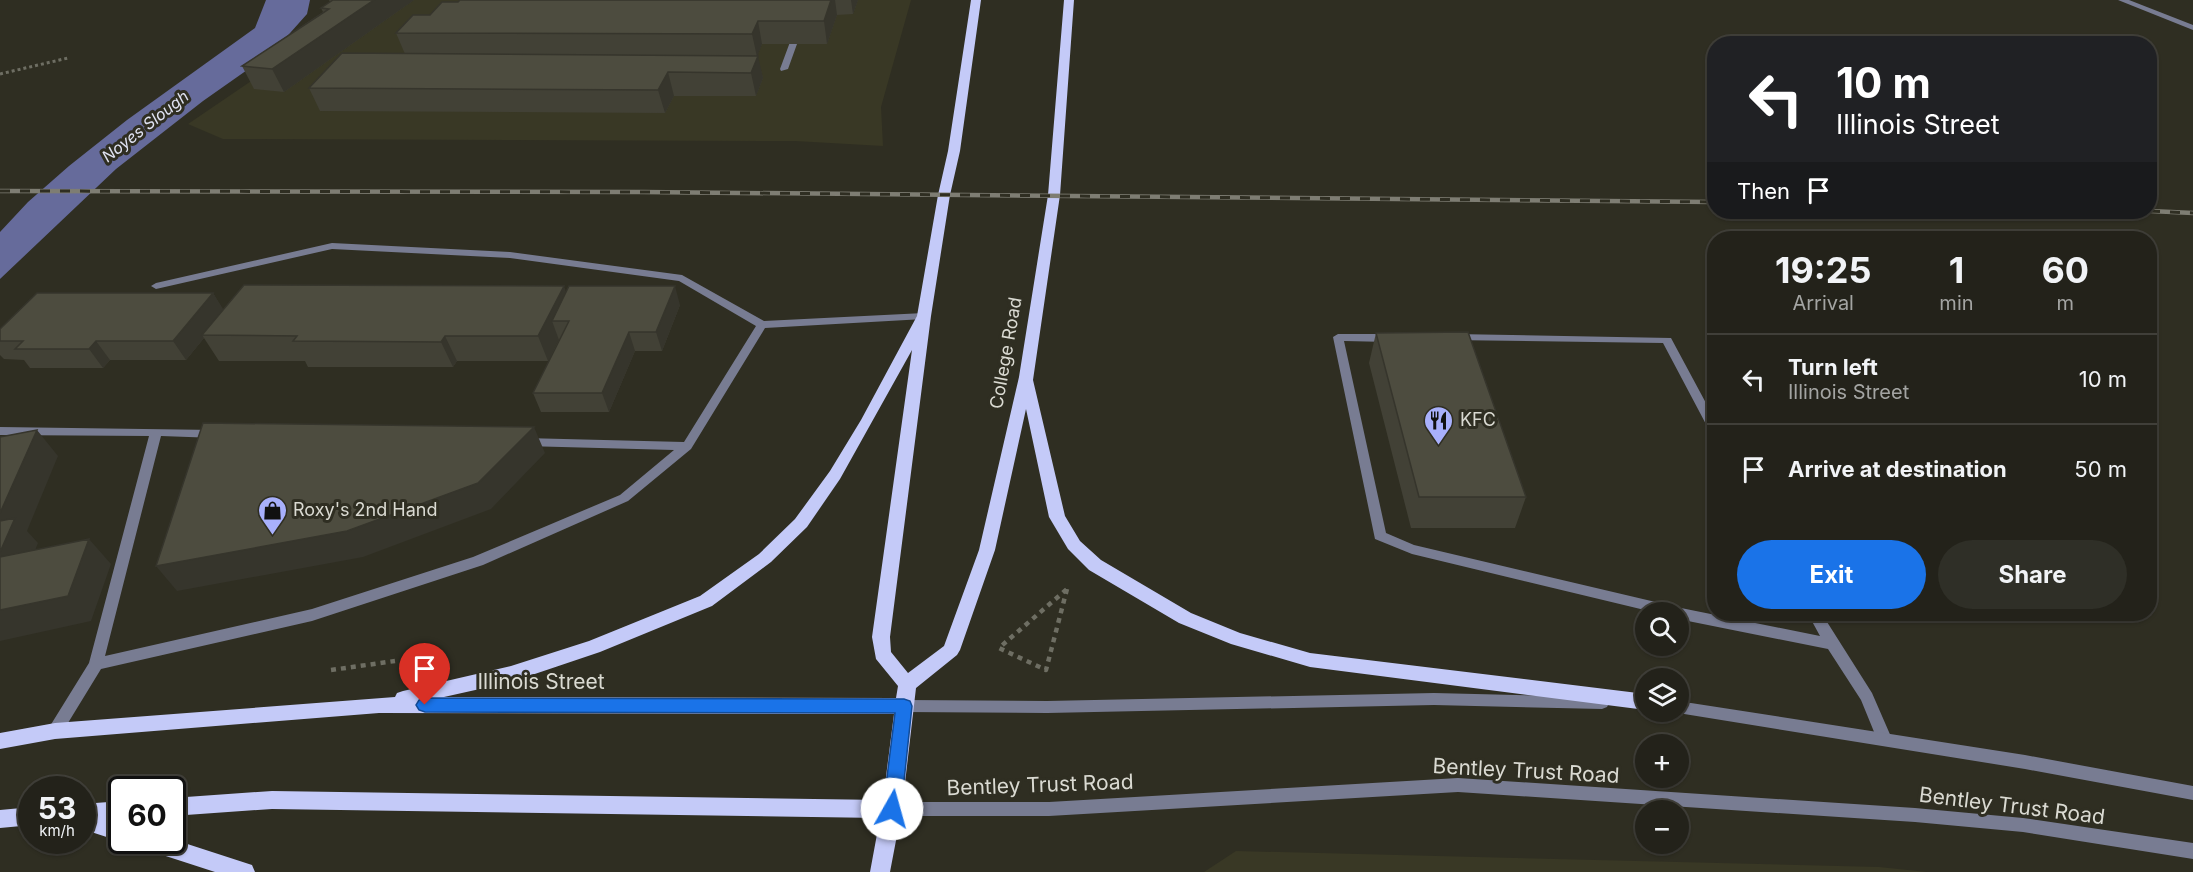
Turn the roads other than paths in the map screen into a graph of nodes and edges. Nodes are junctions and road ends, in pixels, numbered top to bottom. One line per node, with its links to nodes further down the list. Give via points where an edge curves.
1 (976, 0): 8 (main road)
2 (1069, 0): 12 (main road, College Road, via 1054,195)
3 (2122, 0): 4 (street)
4 (2193, 28)
5 (793, 44): 6 (street)
6 (784, 69)
7 (156, 286): 9 (street, via 332,246 510,255 682,278)
8 (924, 316): 9 (street); 26 (main road, via 881,637 882,654); 29 (main road, via 868,420 801,523 765,558 706,601 594,647 532,667)
9 (762, 325): 18 (street)
10 (1406, 338): 19 (street, via 1338,337 1380,536 1412,549)
11 (1440, 338): 13 (street, via 1666,340)
12 (1026, 377): 26 (main road, College Road, via 987,550 955,640 951,650); 27 (main road, via 1057,517 1074,545 1095,565 1185,618 1236,639 1310,660)
13 (1707, 415)
14 (0, 431): 15 (street)
15 (156, 432): 16 (street); 25 (street)
16 (227, 434)
17 (510, 442): 18 (street)
18 (687, 446): 25 (street, via 624,498 478,561 312,615)
19 (1635, 604)
20 (1689, 614): 21 (street)
21 (1707, 618)
22 (1721, 621): 24 (street)
23 (1819, 621): 24 (street)
24 (1832, 644): 33 (street, via 1867,697)
25 (96, 664): 32 (street)
26 (907, 684): 30 (main road)
27 (1635, 702)
28 (1635, 703): 30 (street, via 1434,699 1059,707)
29 (379, 705): 30 (main road, Illinois Street); 32 (main road, Illinois Street)
30 (904, 706): 37 (main road)
31 (1689, 709): 33 (street)
32 (56, 731): 34 (main road, Illinois Street)
33 (1884, 739): 35 (street)
34 (0, 741)
35 (2193, 793)
36 (186, 806): 37 (main road, via 272,800)
37 (892, 809): 40 (street, Bentley Trust Road, via 1049,809 1458,785 1925,816 2023,825); 43 (main road)
38 (18, 817): 39 (main road)
39 (0, 819)
40 (2193, 851)
41 (186, 853): 42 (main road)
42 (244, 872)
43 (880, 872)

